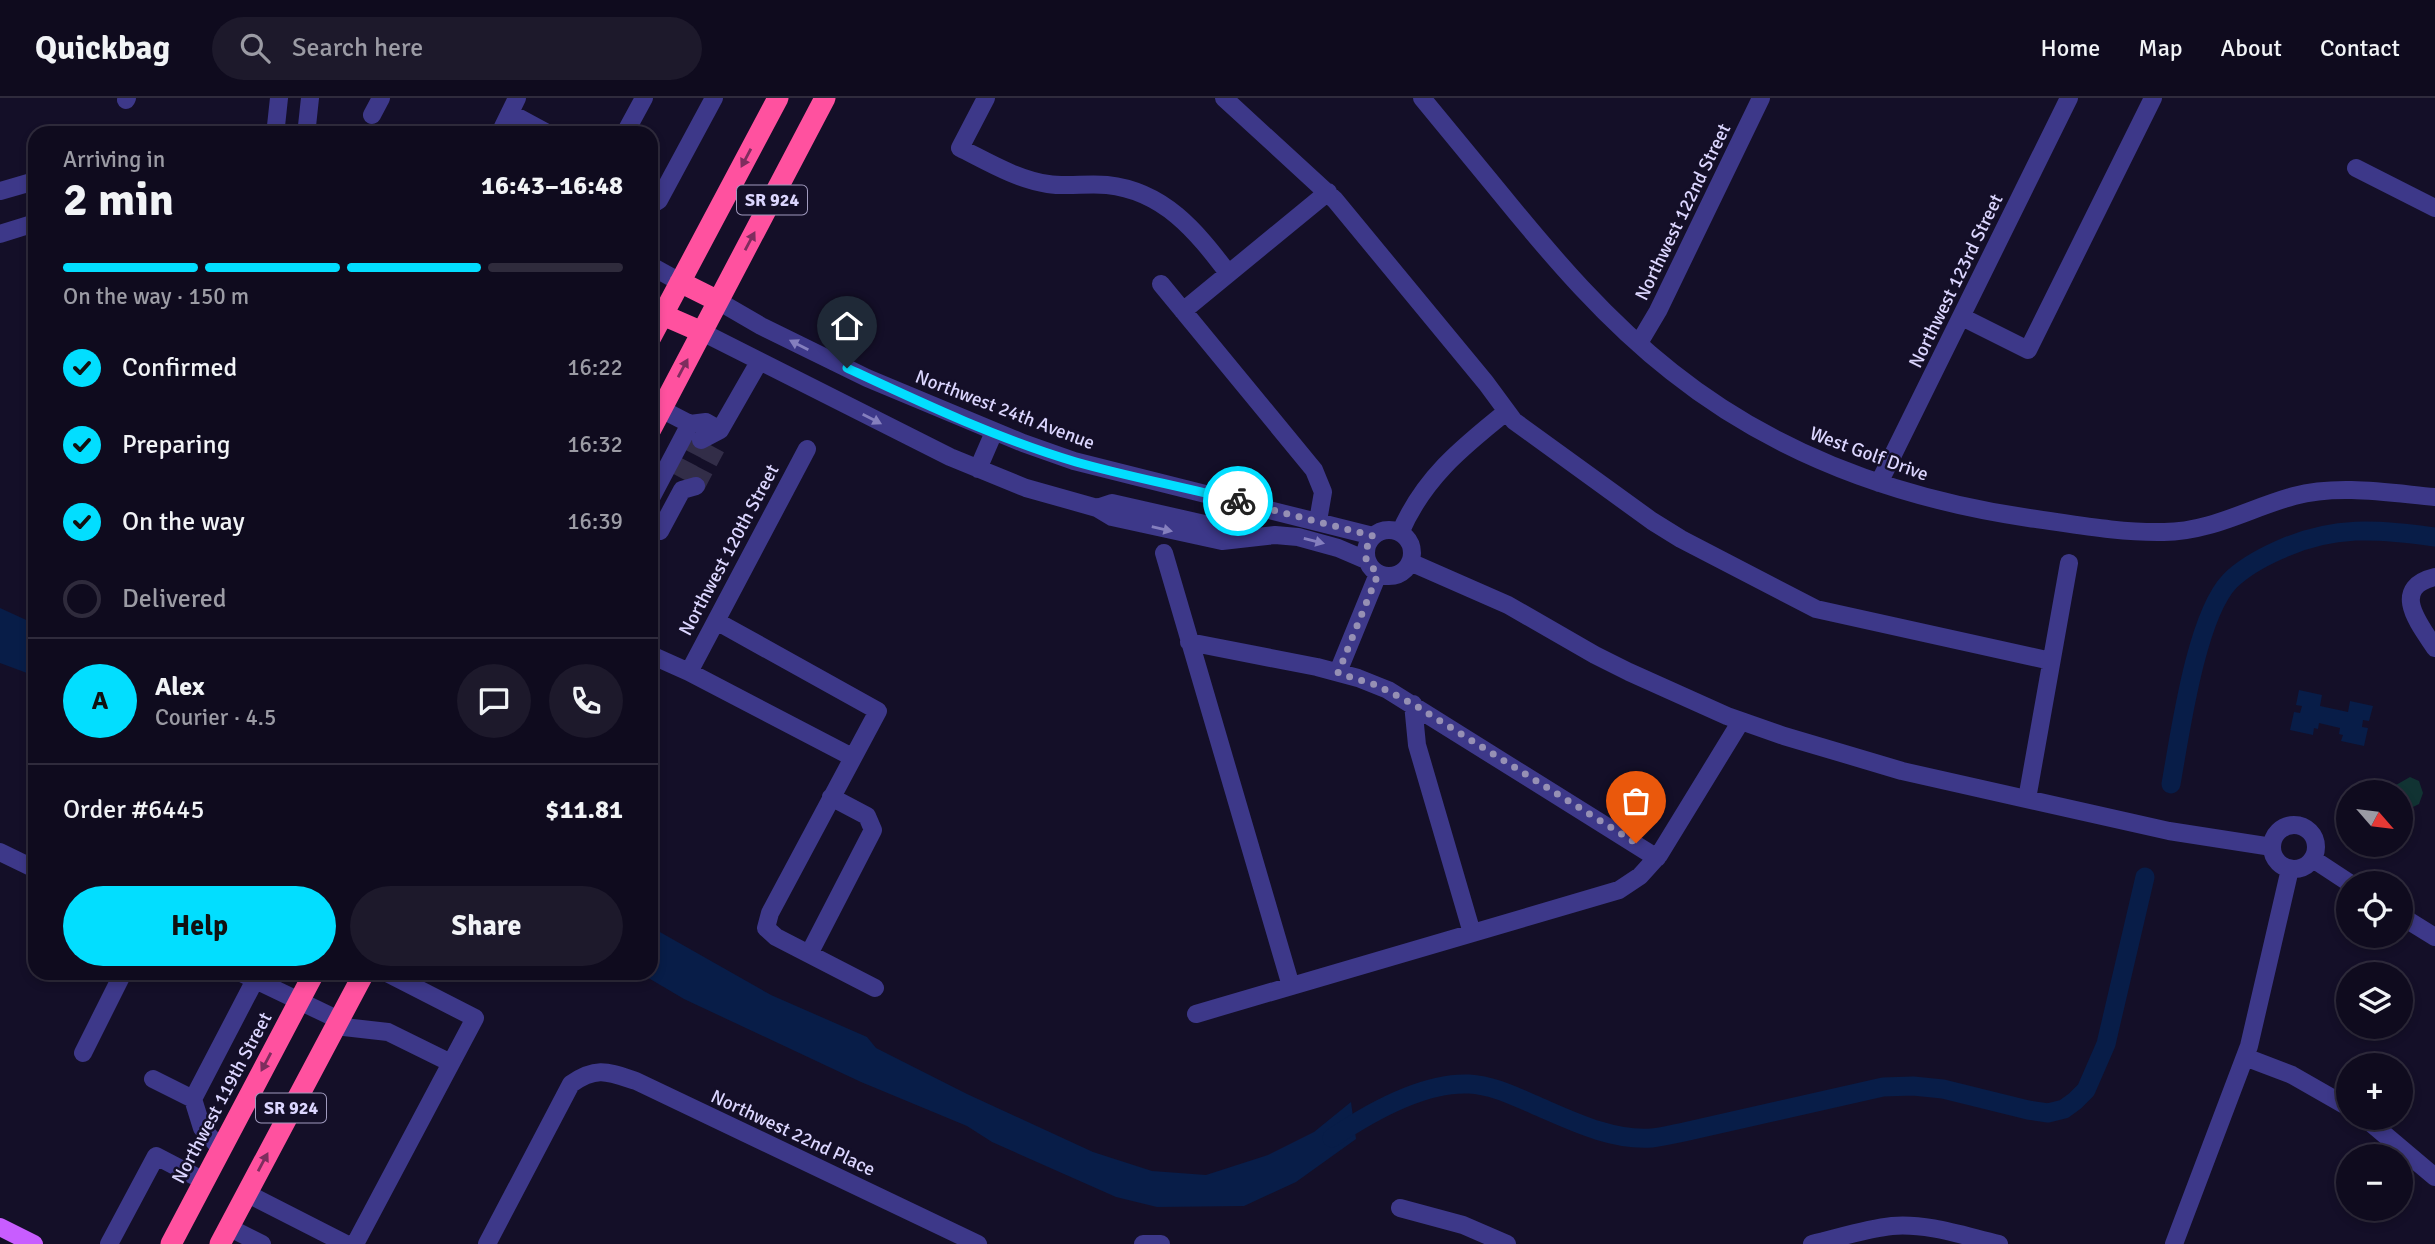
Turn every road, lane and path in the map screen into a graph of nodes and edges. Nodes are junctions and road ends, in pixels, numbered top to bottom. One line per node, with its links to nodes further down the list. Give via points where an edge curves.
1 (279, 98): 16 (street)
2 (310, 98): 17 (street)
3 (381, 98): 15 (street)
4 (644, 98): 20 (street)
5 (714, 98): 25 (street)
6 (778, 98): 31 (highway, SR 924, one-way to 31)
7 (825, 98): 33 (highway, SR 924, one-way to 7)
8 (986, 98): 30 (street, via 960,148 1035,182 1108,185 1155,199 1193,229)
9 (1224, 98): 24 (street)
10 (1761, 98): 39 (street, Northwest 122nd Street)
11 (2069, 98): 37 (street, Northwest 123rd Street)
12 (2153, 98): 37 (street, via 2028,350)
13 (1432, 102): 39 (street, West Golf Drive, via 1562,267)
14 (514, 106): 18 (street); 19 (street)
15 (372, 115)
16 (276, 126)
17 (307, 126)
18 (504, 126)
19 (538, 126)
20 (629, 126)
21 (2356, 168): 26 (street)
22 (28, 183): 23 (street)
23 (0, 191)
24 (1328, 192): 30 (street); 42 (street)
25 (658, 201)
26 (2435, 208)
27 (28, 225): 28 (street)
28 (0, 234)
29 (658, 271): 31 (street)
30 (1228, 273): 36 (street)
31 (680, 282): 33 (highway); 34 (highway, SR 924)
32 (1161, 284): 36 (street)
33 (718, 301): 38 (highway, SR 924); 46 (street, Northwest 24th Avenue, one-way to 33, via 837,363)
34 (658, 311)
35 (658, 312): 38 (highway)
36 (1183, 312): 56 (street, via 1314,470 1323,492)
37 (1962, 317): 50 (street, Northwest 123rd Street)
38 (702, 332): 40 (street); 41 (highway, SR 924, one-way to 38)
39 (1639, 343): 50 (street, West Golf Drive, via 1691,386 1763,433)
40 (759, 362): 45 (street); 49 (street, one-way to 49)
41 (661, 409): 43 (highway, SR 924); 44 (street)
42 (1506, 412): 59 (street, via 1428,483); 72 (street, via 1540,442 1653,522 1803,604)
43 (658, 415)
44 (690, 424): 45 (street, via 706,422); 51 (street)
45 (720, 430): 47 (street)
46 (994, 432): 49 (street); 54 (street, Northwest 24th Avenue, via 1074,461)
47 (709, 444)
48 (807, 449): 68 (street, Northwest 120th Street)
49 (978, 469): 55 (street)
50 (1880, 483): 53 (street, West Golf Drive, via 1971,509 2163,532 2202,528 2307,493 2356,491)
51 (658, 485)
52 (686, 485): 58 (street)
53 (2435, 497)
54 (1224, 498): 56 (street, Northwest 24th Avenue); 57 (street)
55 (1097, 509): 57 (street, via 1112,503); 60 (street, one-way to 60, via 1112,517 1211,540)
56 (1318, 521): 61 (street, Northwest 24th Avenue)
57 (1216, 525): 60 (street)
58 (658, 530)
59 (1400, 533): 61 (street, via 1386,530); 64 (street, via 1409,542)
60 (1259, 536): 63 (street, one-way to 63, via 1310,539)
61 (1373, 536): 63 (street)
62 (1164, 553): 69 (street)
63 (1366, 560): 66 (street)
64 (1410, 562): 66 (street, via 1400,573); 76 (street, via 1508,605 1620,668)
65 (2069, 563): 72 (street)
66 (1378, 574): 74 (street)
67 (2435, 576): 70 (street, via 2415,589 2410,601)
68 (716, 621): 73 (street, Northwest 120th Street); 77 (street, via 878,710)
69 (1189, 642): 74 (street); 97 (street)
70 (2435, 648)
71 (658, 656): 73 (street)
72 (2051, 661): 79 (street)
73 (689, 671): 77 (street)
74 (1338, 673): 75 (street)
75 (1413, 704): 82 (street); 88 (street, via 1417,745)
76 (1741, 721): 79 (street, via 1902,771); 82 (street)
77 (852, 757): 78 (street)
78 (831, 797): 90 (street, via 867,816 873,831); 90 (street, via 766,928)
79 (2027, 799): 80 (street, via 2188,835)
80 (2272, 847): 83 (street, via 2281,829 2300,826 2315,839); 85 (street, via 2275,859)
81 (0, 852): 84 (street)
82 (1657, 858): 88 (street, via 1619,890)
83 (2313, 859): 85 (street); 86 (street)
84 (28, 866)
85 (2290, 869): 103 (street)
86 (2336, 874)
87 (2413, 923): 89 (street)
88 (1472, 933): 97 (street)
89 (2435, 937)
90 (809, 954): 98 (street)
91 (120, 980): 102 (street)
92 (246, 980): 106 (street)
93 (256, 980): 99 (street)
94 (309, 980): 99 (highway, Northwest 119th Street / SR 924)
95 (360, 980): 101 (highway, SR 924)
96 (401, 980): 104 (street, via 475,1018)
97 (1291, 986): 100 (street)
98 (875, 988)
99 (298, 1001): 101 (street); 109 (highway, Northwest 119th Street / SR 924, one-way to 109)
100 (1196, 1014)
101 (337, 1023): 104 (street, via 388,1032); 112 (highway, SR 924, one-way to 101)
102 (83, 1053)
103 (2245, 1057): 107 (street, via 2292,1075); 129 (street)
104 (451, 1063): 122 (street)
105 (152, 1081): 106 (street)
106 (194, 1099): 109 (street, via 202,1128)
107 (2336, 1100)
108 (2379, 1130): 110 (street)
109 (221, 1149): 111 (highway, Northwest 119th Street / SR 924)
110 (2435, 1177)
111 (204, 1181): 118 (street, via 156,1156); 119 (highway, Northwest 119th Street / SR 924)
112 (246, 1193): 115 (highway, SR 924); 121 (street)
113 (1399, 1208): 126 (street, via 1463,1225)
114 (0, 1227): 117 (main road)
115 (224, 1235): 120 (street)
116 (493, 1242): 123 (street, Northwest 22nd Place, via 571,1084 586,1074 608,1072 636,1081)
117 (34, 1244)
118 (109, 1244)
119 (171, 1244)
120 (262, 1244)
121 (346, 1244)
122 (355, 1244)
123 (978, 1244)
124 (1143, 1244): 125 (street)
125 (1161, 1244)
126 (1507, 1244)
127 (1812, 1244): 128 (street, via 1902,1226)
128 (1999, 1244)
129 (2174, 1244)

